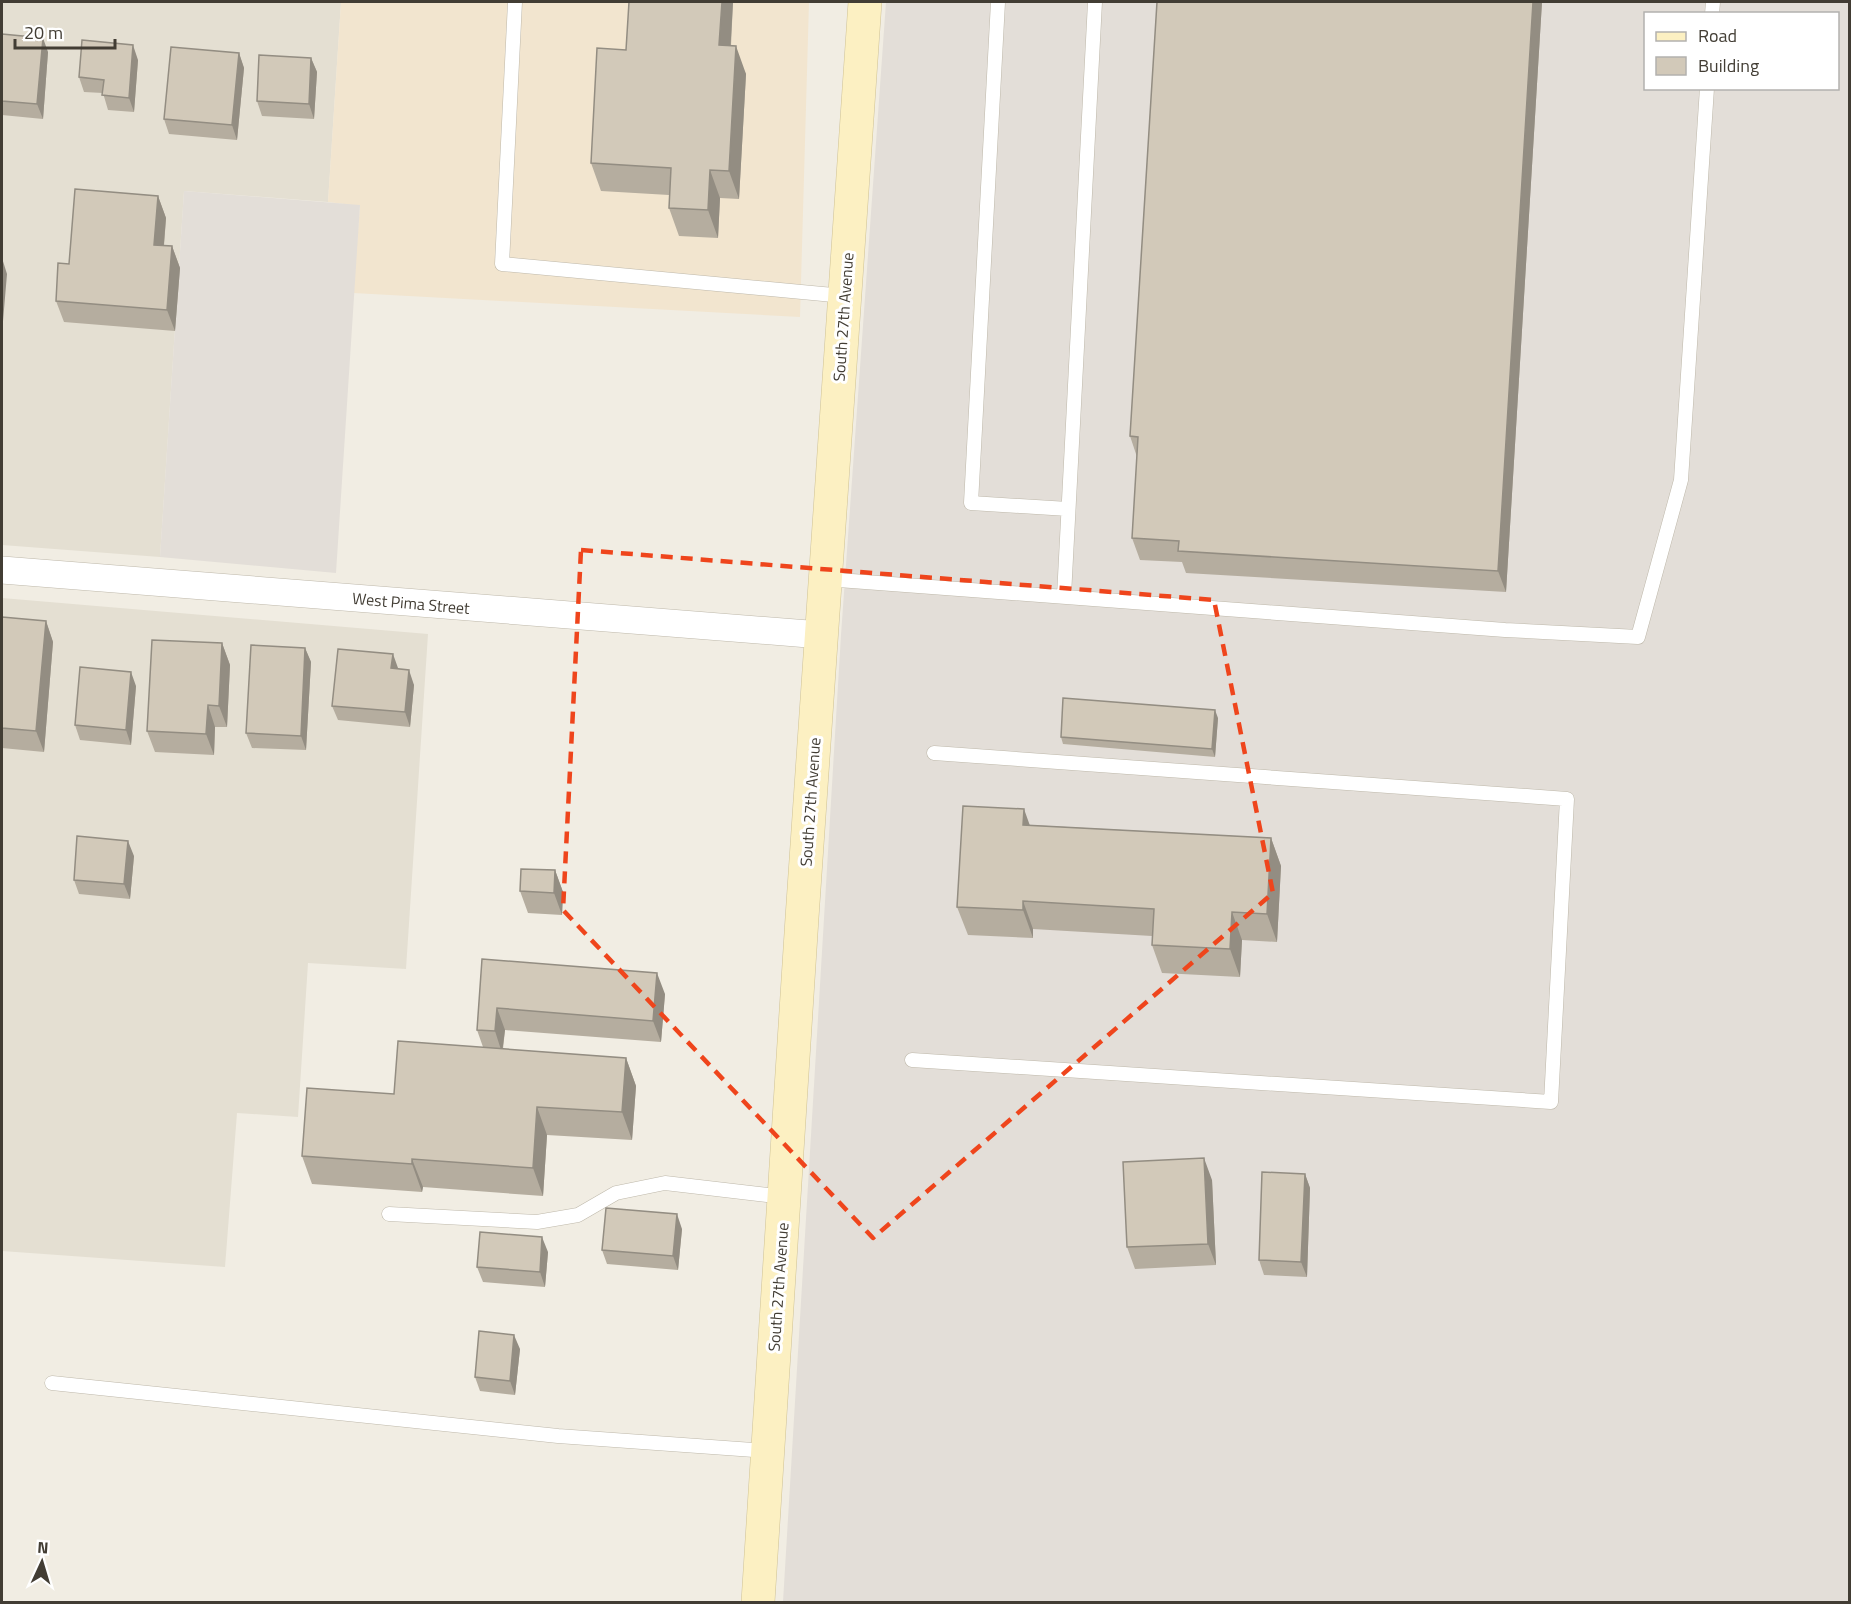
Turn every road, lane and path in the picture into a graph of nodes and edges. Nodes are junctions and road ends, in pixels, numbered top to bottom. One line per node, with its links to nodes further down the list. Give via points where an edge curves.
1 (515, 2): 6 (lane, via 502,264)
2 (865, 2): 6 (main road, South 27th Avenue)
3 (998, 2): 7 (lane, via 971,503)
4 (1095, 2): 7 (lane)
5 (1707, 90): 10 (lane, via 1681,480 1638,637)
6 (844, 296): 9 (main road, South 27th Avenue)
7 (1068, 509): 10 (lane)
8 (2, 570): 11 (street, West Pima Street)
9 (825, 579): 10 (lane); 11 (main road, South 27th Avenue)
10 (1064, 596)
11 (821, 635): 14 (main road, South 27th Avenue)
12 (934, 753): 13 (lane, via 1567,799 1551,1102)
13 (912, 1060)
14 (784, 1197): 15 (lane, via 665,1183 616,1193 578,1215 537,1222); 17 (main road, South 27th Avenue)
15 (389, 1214)
16 (52, 1383): 17 (lane, via 558,1436)
17 (768, 1450): 18 (main road, South 27th Avenue)
18 (758, 1602)

